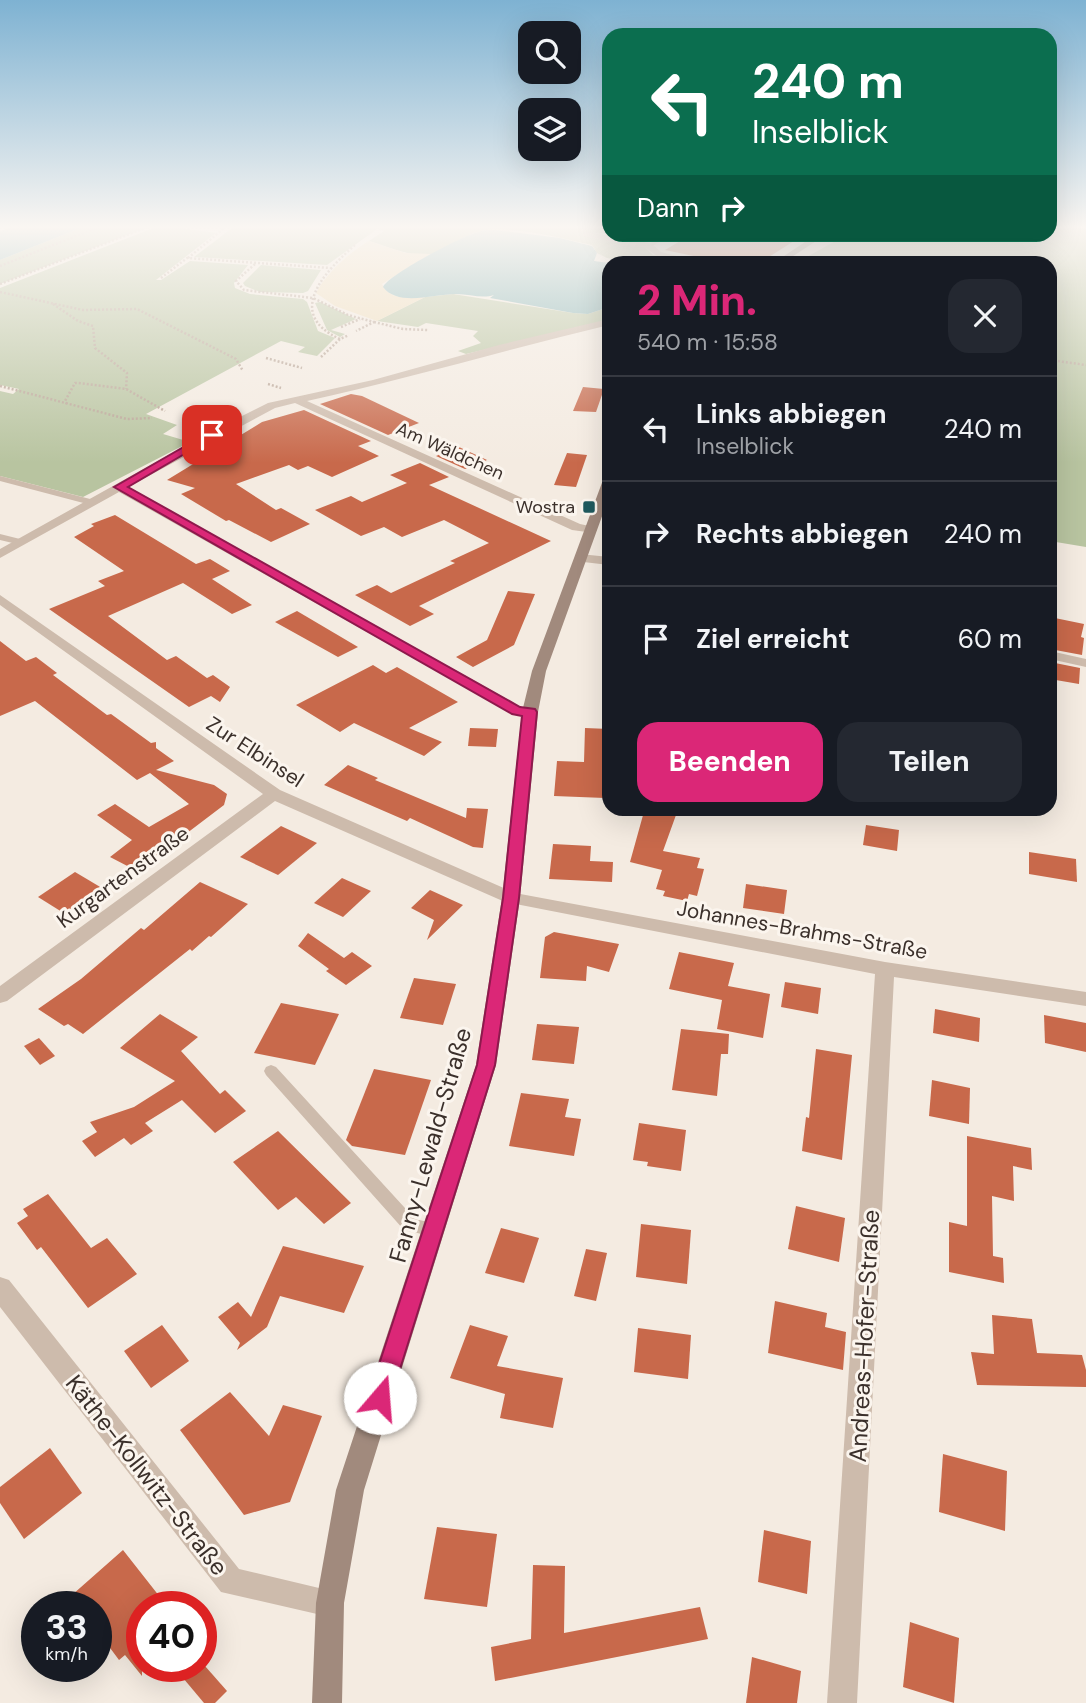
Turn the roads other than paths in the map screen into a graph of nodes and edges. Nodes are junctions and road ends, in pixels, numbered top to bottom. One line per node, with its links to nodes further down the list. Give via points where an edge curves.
1 (602, 324): 2 (street)
2 (296, 400): 4 (street, via 250,414); 7 (street, Am Wäldchen)
3 (0, 478): 6 (lane)
4 (120, 487): 6 (street); 16 (street, via 517,711)
5 (602, 498): 7 (street, Fanny-Lewald-Straße)
6 (91, 502): 9 (street)
7 (590, 530): 11 (street, Fanny-Lewald-Straße)
8 (0, 537): 9 (lane)
9 (21, 542): 10 (street)
10 (0, 555)
11 (580, 558): 12 (street); 16 (street, Fanny-Lewald-Straße, via 539,671)
12 (602, 560)
13 (0, 599): 17 (street, Zur Elbinsel)
14 (1057, 657): 15 (street)
15 (1086, 663)
16 (530, 712): 18 (street, Fanny-Lewald-Straße)
17 (274, 794): 18 (street, Zur Elbinsel); 20 (street, Kurgartenstraße)
18 (511, 898): 19 (street, Johannes-Brahms-Straße); 23 (street, Fanny-Lewald-Straße, via 486,1065)
19 (885, 969): 21 (street, Johannes-Brahms-Straße); 27 (street, Andreas-Hofer-Straße)
20 (0, 996)
21 (1086, 999)
22 (271, 1071): 23 (lane, via 410,1225)
23 (435, 1230): 25 (street, Fanny-Lewald-Straße, via 350,1490)
24 (0, 1288): 25 (street, Käthe-Kollwitz-Straße, via 231,1582)
25 (330, 1603): 26 (street, Fanny-Lewald-Straße)
26 (327, 1703)
27 (842, 1703)

